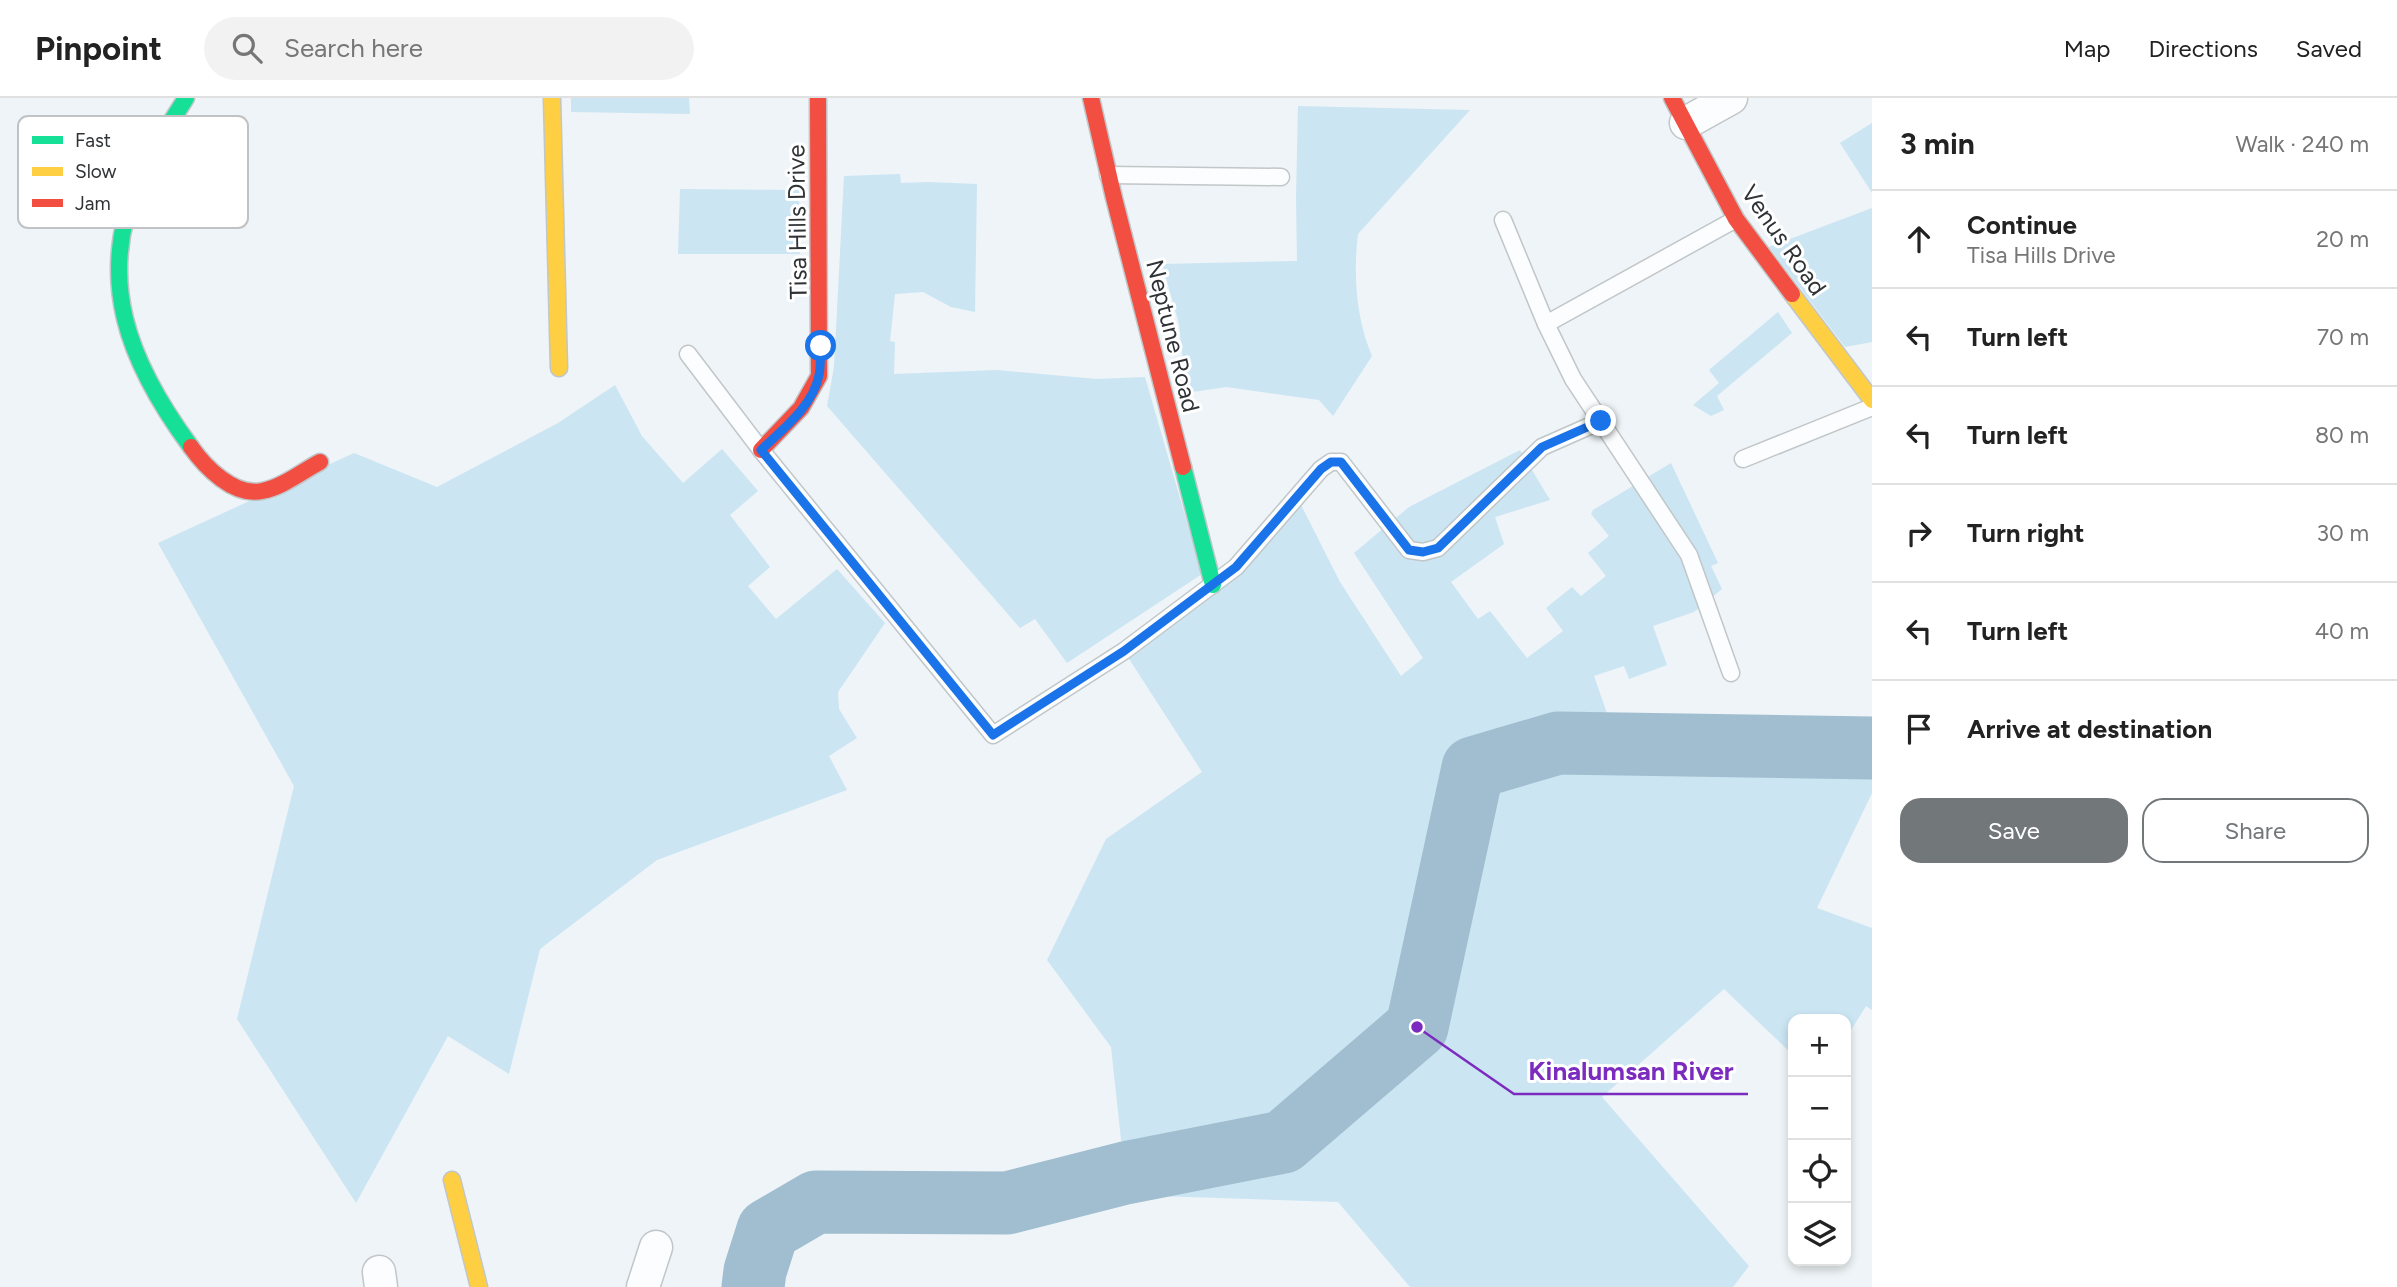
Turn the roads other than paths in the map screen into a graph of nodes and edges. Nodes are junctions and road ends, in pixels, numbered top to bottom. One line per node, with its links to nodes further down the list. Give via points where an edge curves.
1 (186, 98): 7 (street)
2 (552, 98): 15 (street)
3 (818, 98): 19 (street, Tisa Hills Drive, via 819,376 809,400)
4 (1091, 98): 8 (street, Neptune Road)
5 (1731, 98): 6 (street)
6 (1679, 111): 10 (street, Venus Road)
7 (175, 116)
8 (1108, 175): 9 (lane); 22 (street, Neptune Road)
9 (1281, 177)
10 (1735, 219): 13 (lane); 16 (street, Venus Road)
11 (1503, 220): 13 (lane)
12 (125, 228): 21 (street, via 118,264 125,328 176,426 206,466 226,481 257,492)
13 (1545, 324): 18 (lane)
14 (688, 354): 19 (lane)
15 (559, 368)
16 (1872, 400)
17 (1872, 407): 20 (lane)
18 (1601, 421): 22 (lane, via 1542,447 1438,548 1423,552 1409,550 1341,462 1331,462 1236,567); 23 (lane, via 1689,555)
19 (761, 450): 22 (lane, via 993,735 1124,651)
20 (1743, 459)
21 (320, 462)
22 (1213, 585)
23 (1731, 673)
24 (452, 1180): 26 (street)
25 (656, 1247): 27 (street)
26 (479, 1287)
27 (643, 1287)

